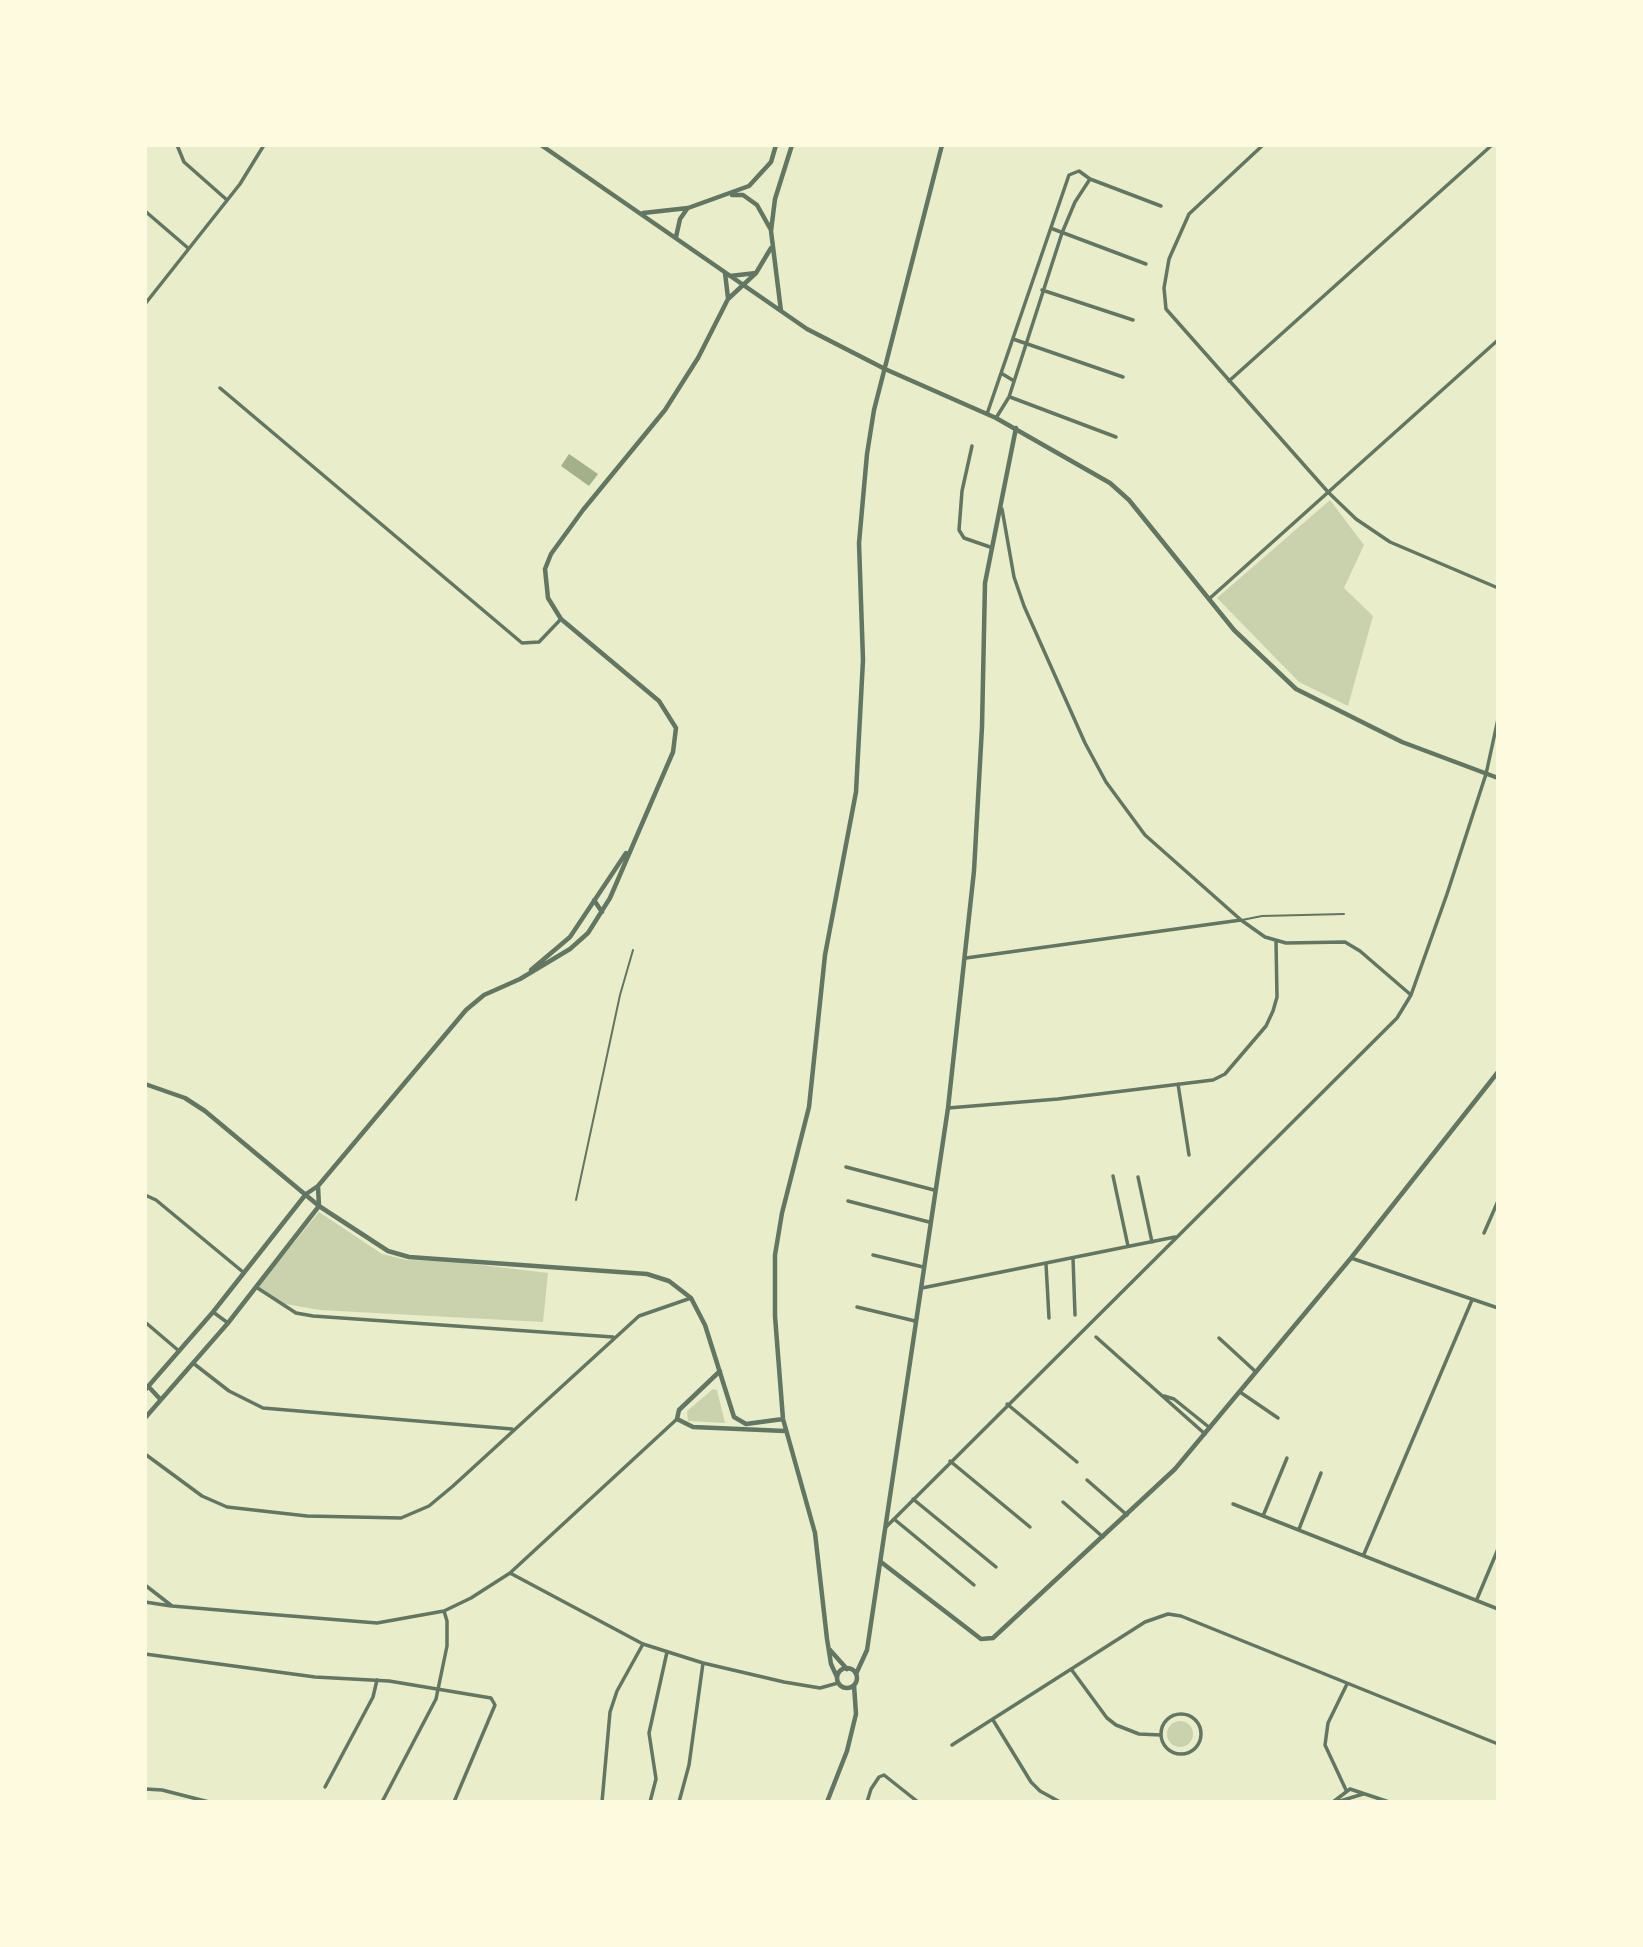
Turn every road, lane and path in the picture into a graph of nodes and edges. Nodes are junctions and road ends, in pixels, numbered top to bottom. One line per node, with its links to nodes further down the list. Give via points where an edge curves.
1 (177, 145): 11 (street, via 184,162)
2 (264, 145): 11 (street)
3 (541, 145): 15 (street)
4 (776, 145): 10 (street, via 760,177)
5 (792, 145): 17 (street, via 775,199)
6 (942, 145): 38 (street)
7 (1263, 145): 42 (street, via 1189,214 1177,236 1164,288 1166,309)
8 (1492, 145): 42 (street)
9 (1090, 179): 12 (street); 16 (street, via 1079,171 1069,175); 18 (street)
10 (727, 195): 13 (street); 17 (street, via 743,195 757,205)
11 (227, 200): 20 (street)
12 (1161, 206)
13 (688, 208): 15 (street); 19 (street)
14 (145, 211): 20 (street)
15 (642, 213): 19 (street)
16 (1053, 229): 18 (street); 32 (street)
17 (771, 232): 21 (street)
18 (1062, 233): 22 (street); 26 (street)
19 (676, 237): 23 (street)
20 (188, 248): 28 (street)
21 (771, 248): 24 (street); 31 (street)
22 (1146, 264)
23 (727, 274): 24 (street); 25 (street); 29 (street)
24 (756, 274): 25 (street)
25 (745, 286): 29 (street); 31 (street)
26 (1042, 289): 33 (street); 34 (street)
27 (145, 292): 28 (street)
28 (151, 296): 30 (street)
29 (728, 299): 55 (street, via 665,410 551,554 545,569 548,597)
30 (145, 304)
31 (781, 311): 38 (street)
32 (1023, 313): 33 (street); 35 (street)
33 (1033, 316): 37 (street)
34 (1133, 320)
35 (1013, 340): 37 (street); 39 (street)
36 (1498, 340): 50 (street)
37 (1026, 345): 40 (street); 41 (street)
38 (886, 369): 45 (street); 125 (street, via 874,410 861,512 863,660 856,792 825,955 809,1107 775,1255)
39 (1001, 373): 41 (street); 45 (street)
40 (1123, 377)
41 (1014, 380): 44 (street)
42 (1229, 381): 50 (street)
43 (220, 388): 55 (street, via 522,643 539,642)
44 (1009, 397): 46 (street); 48 (street)
45 (987, 414): 46 (street)
46 (996, 418): 47 (street)
47 (1016, 428): 51 (street); 54 (street, via 1110,483)
48 (1116, 437)
49 (972, 446): 52 (street, via 959,530 964,538)
50 (1328, 492): 53 (street, via 1390,542); 54 (street)
51 (1002, 509): 52 (street); 63 (street, via 1018,590 1105,782 1145,835)
52 (990, 547): 68 (street)
53 (1498, 588)
54 (1209, 599): 57 (street, via 1285,681 1312,700)
55 (561, 619): 59 (street, via 659,701 676,728 673,752)
56 (1498, 719): 57 (street)
57 (1486, 774): 58 (street); 70 (street)
58 (1498, 779)
59 (629, 849): 60 (street); 61 (street)
60 (594, 900): 61 (street); 64 (street)
61 (602, 912): 65 (street)
62 (1344, 914): 63 (lane)
63 (1241, 920): 66 (street); 68 (street)
64 (582, 921): 65 (street); 69 (street, via 559,948)
65 (588, 933): 69 (street)
66 (1276, 941): 70 (street, via 1345,942); 73 (street, via 1277,997 1266,1026 1225,1074)
67 (633, 950): 83 (lane)
68 (966, 958): 74 (street)
69 (520, 979): 79 (street, via 484,995 466,1010)
70 (1411, 995): 89 (street, via 1386,1031)
71 (1498, 1072): 94 (street)
72 (145, 1084): 81 (street, via 185,1098 205,1111)
73 (1178, 1084): 74 (street); 75 (street)
74 (948, 1108): 80 (street)
75 (1189, 1155)
76 (846, 1167): 80 (street)
77 (1113, 1176): 91 (street)
78 (1138, 1177): 90 (street)
79 (318, 1186): 81 (street); 86 (street)
80 (934, 1190): 87 (street)
81 (306, 1194): 86 (street); 97 (street)
82 (145, 1195): 97 (street)
83 (576, 1200)
84 (848, 1201): 87 (street)
85 (1498, 1201): 88 (street)
86 (319, 1206): 98 (street); 100 (street, via 371,1242 409,1257 647,1274 669,1281)
87 (929, 1222): 96 (street)
88 (1484, 1233)
89 (1175, 1237): 90 (street); 121 (street)
90 (1152, 1242): 91 (street)
91 (1128, 1247): 93 (street)
92 (873, 1255): 96 (street)
93 (1073, 1258): 95 (street); 105 (street)
94 (1351, 1258): 101 (street); 116 (street)
95 (1046, 1263): 99 (street); 106 (street)
96 (923, 1267): 99 (street)
97 (243, 1272): 104 (street)
98 (256, 1287): 109 (street); 110 (street, via 296,1313 313,1316)
99 (920, 1288): 107 (street)
100 (691, 1298): 110 (street, via 639,1316); 115 (street)
101 (1472, 1300): 103 (street); 147 (street)
102 (857, 1307): 107 (street)
103 (1498, 1308)
104 (213, 1312): 109 (street); 113 (street)
105 (1075, 1315)
106 (1049, 1318)
107 (915, 1321): 142 (street)
108 (145, 1322): 113 (street)
109 (228, 1323): 114 (street)
110 (614, 1337): 127 (street)
111 (1096, 1337): 119 (street)
112 (1219, 1338): 116 (street)
113 (179, 1350): 117 (street)
114 (193, 1363): 120 (street); 127 (street, via 229,1391 263,1408)
115 (720, 1371): 124 (street, via 679,1410); 125 (street, via 740,1423)
116 (1256, 1372): 118 (street)
117 (147, 1388): 120 (street)
118 (1240, 1392): 123 (street); 126 (street)
119 (1162, 1395): 126 (street, via 1174,1399); 129 (street)
120 (160, 1399): 122 (street)
121 (1007, 1404): 132 (street); 133 (street)
122 (145, 1418)
123 (1278, 1418)
124 (677, 1419): 128 (street, via 693,1427); 150 (street)
125 (783, 1419): 128 (street)
126 (1210, 1428): 129 (street)
127 (513, 1430): 130 (street, via 429,1506 388,1520 227,1507 202,1496)
128 (785, 1431): 159 (street, via 815,1533)
129 (1205, 1434): 139 (street)
130 (145, 1454)
131 (1287, 1458): 140 (street)
132 (950, 1461): 136 (street); 143 (street)
133 (1077, 1462)
134 (1321, 1472): 144 (street)
135 (1087, 1480): 139 (street)
136 (913, 1499): 141 (street); 149 (street)
137 (1063, 1502): 145 (street)
138 (1233, 1504): 140 (street)
139 (1127, 1515): 145 (street)
140 (1263, 1516): 144 (street)
141 (894, 1518): 142 (street); 152 (street)
142 (886, 1527): 148 (street)
143 (1030, 1527)
144 (1299, 1529): 147 (street)
145 (1102, 1538): 148 (street, via 993,1638 984,1640)
146 (1498, 1549): 153 (street)
147 (1364, 1554): 153 (street)
148 (880, 1562): 165 (street, via 866,1657)
149 (996, 1567)
150 (510, 1573): 157 (street); 158 (street)
151 (145, 1585): 155 (street)
152 (974, 1585)
153 (1476, 1600): 156 (street)
154 (145, 1602): 155 (street)
155 (172, 1606): 157 (street, via 377,1623)
156 (1498, 1609)
157 (444, 1611): 170 (street, via 447,1646)
158 (643, 1644): 160 (street); 182 (street, via 610,1712)
159 (829, 1649): 163 (street); 167 (street)
160 (667, 1651): 162 (street); 183 (street, via 649,1733 656,1779)
161 (145, 1654): 166 (street, via 295,1675)
162 (703, 1663): 167 (street, via 820,1688); 184 (street, via 689,1765)
163 (847, 1668): 165 (street); 167 (street)
164 (1071, 1669): 168 (street, via 1145,1622 1168,1614); 171 (street); 172 (street, via 1116,1725 1139,1734)
165 (856, 1674): 169 (street)
166 (377, 1680): 170 (street); 175 (street, via 368,1708)
167 (838, 1680): 169 (street, via 845,1688)
168 (1347, 1684): 173 (street); 177 (street, via 1328,1723 1325,1745)
169 (854, 1685): 185 (street, via 858,1707)
170 (439, 1688): 180 (street); 181 (street, via 491,1698 495,1705)
171 (993, 1720): 174 (street); 188 (street, via 1031,1782)
172 (1161, 1735): 172 (street, via 1168,1749 1182,1754 1196,1747 1201,1733 1194,1719 1179,1714 1166,1721)
173 (1498, 1744)
174 (952, 1745)
175 (324, 1787)
176 (145, 1789): 179 (street)
177 (1346, 1790): 178 (street); 189 (street)
178 (1364, 1793): 189 (street); 190 (street)
179 (209, 1802)
180 (382, 1802)
181 (454, 1802)
182 (602, 1802)
183 (650, 1802)
184 (679, 1802)
185 (827, 1802)
186 (867, 1802): 187 (street, via 884,1775)
187 (918, 1802)
188 (1060, 1802)
189 (1335, 1802)
190 (1389, 1802)

